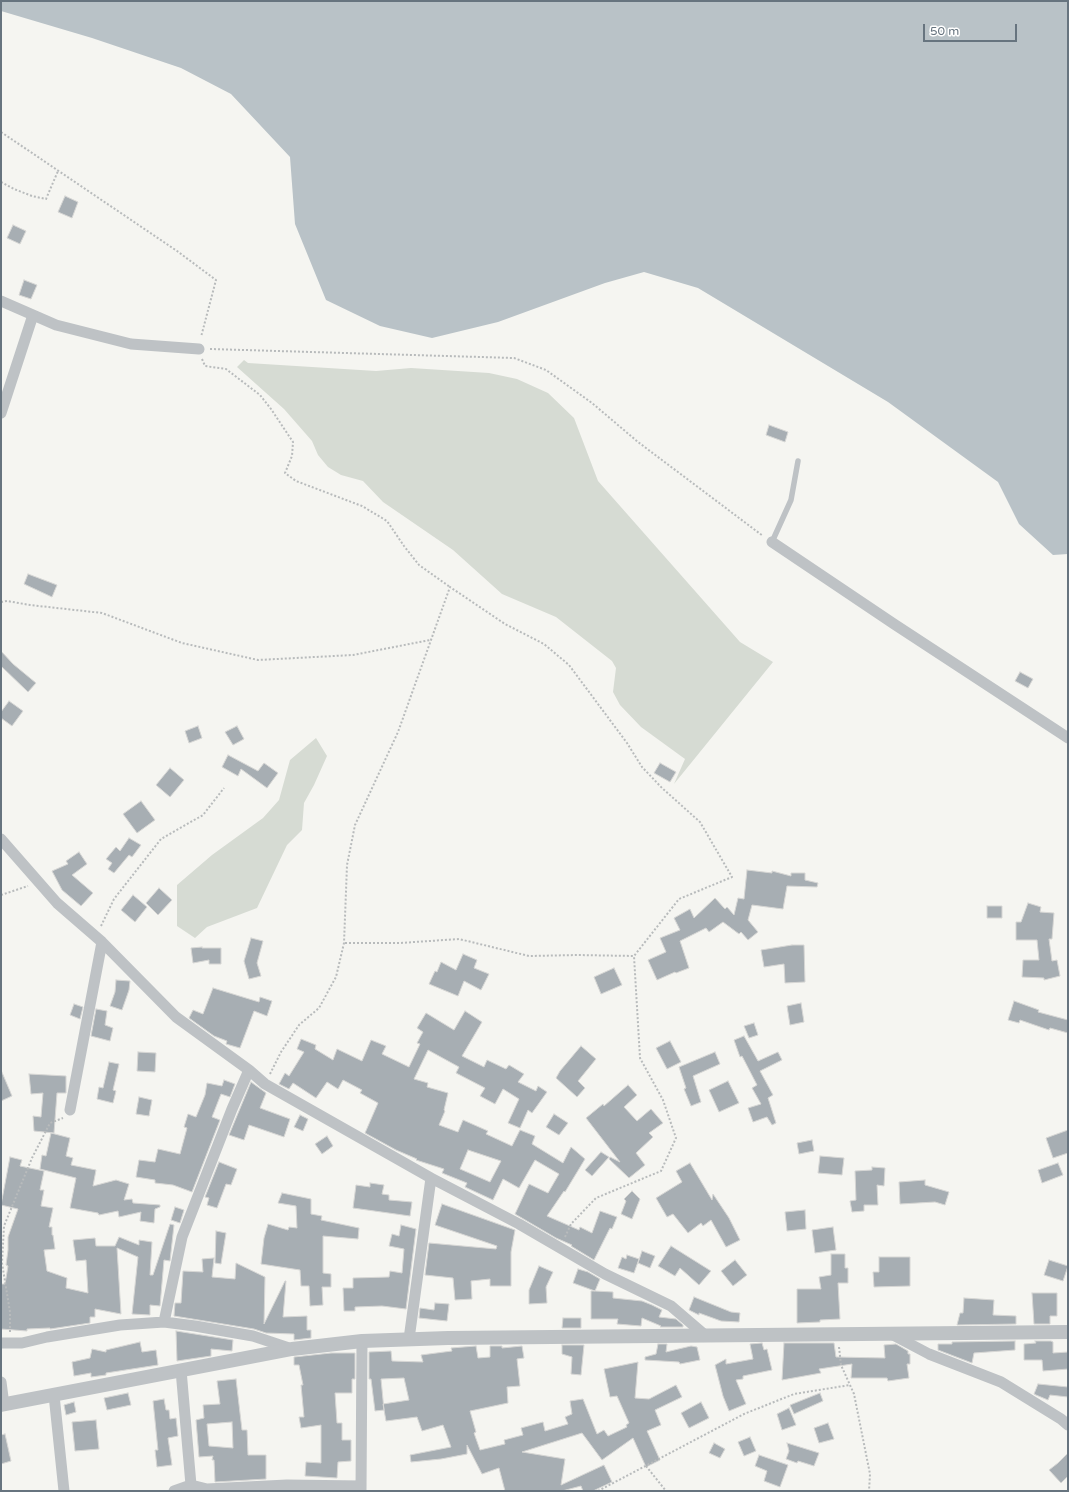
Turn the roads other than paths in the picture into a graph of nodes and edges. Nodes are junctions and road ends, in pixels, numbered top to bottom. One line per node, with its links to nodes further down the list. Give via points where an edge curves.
1 (1, 301): 2 (street)
2 (33, 315): 3 (street, via 56,324 131,344); 4 (street)
3 (198, 349)
4 (1, 413)
5 (798, 461): 6 (lane, via 792,500)
6 (772, 542): 7 (street)
7 (1068, 738)
8 (1, 839): 9 (street, via 57,903)
9 (100, 940): 10 (street, via 176,1017); 11 (street)
10 (249, 1070): 12 (street, via 265,1084); 13 (street, via 182,1237)
11 (70, 1110)
12 (431, 1178): 16 (street, via 519,1224 605,1274 671,1306); 17 (street)
13 (164, 1322): 19 (street, via 120,1324 22,1344); 20 (street, via 253,1336)
14 (1068, 1332): 15 (street)
15 (893, 1335): 16 (street); 25 (street, via 929,1354 1001,1382)
16 (706, 1336): 17 (street)
17 (409, 1339): 18 (street)
18 (362, 1341): 20 (street); 27 (street)
19 (5, 1343)
20 (292, 1349): 21 (street)
21 (181, 1370): 23 (street); 26 (street)
22 (1, 1382): 24 (street)
23 (54, 1395): 24 (street); 28 (street)
24 (2, 1405)
25 (1068, 1425)
26 (191, 1485): 27 (street, via 207,1489 287,1485); 29 (street)
27 (361, 1488)
28 (64, 1491)
29 (174, 1491)

